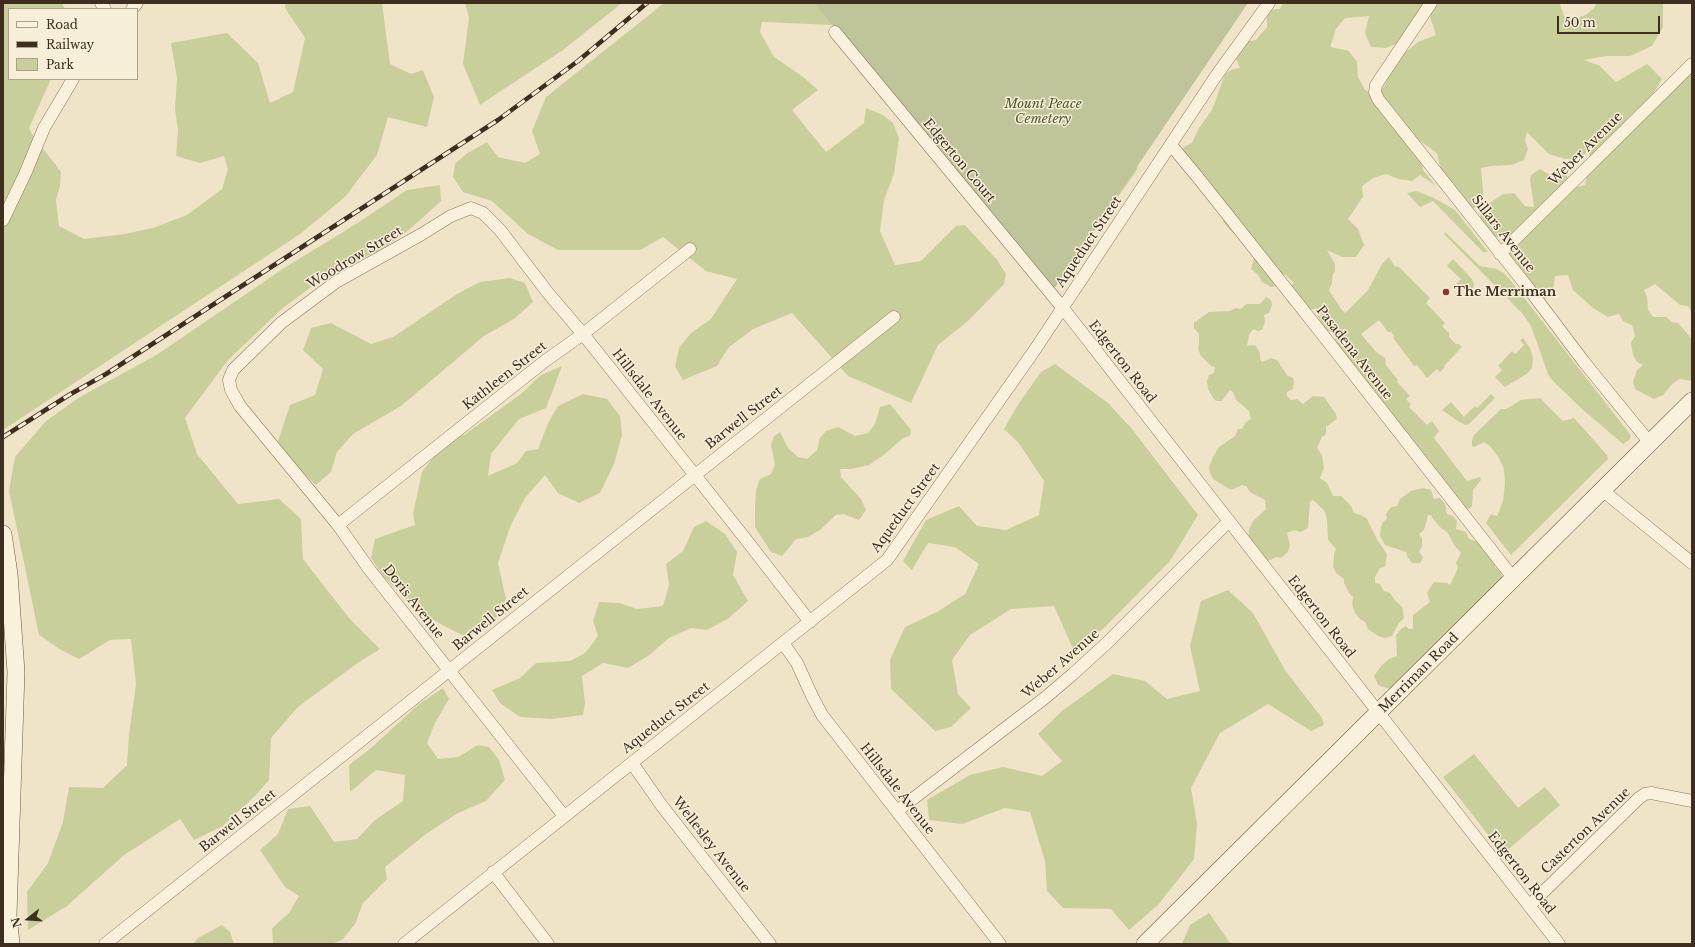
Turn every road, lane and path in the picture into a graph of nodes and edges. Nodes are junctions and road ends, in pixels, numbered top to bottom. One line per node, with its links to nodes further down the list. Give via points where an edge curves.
1 (1269, 3): 6 (street, Aqueduct Street, via 1218,72)
2 (1431, 3): 10 (street, Sillars Avenue, via 1376,85 1375,92)
3 (835, 32): 11 (street, Edgerton Court)
4 (1692, 64): 10 (street, Weber Avenue)
5 (72, 80): 7 (street, via 44,128)
6 (1171, 145): 11 (street, Aqueduct Street); 23 (street, Pasadena Avenue)
7 (3, 220)
8 (510, 244): 13 (street, Hillsdale Avenue); 15 (street, Woodrow Street, via 483,213 471,208 451,216 336,282 272,330 233,370 229,380 231,390)
9 (690, 249): 13 (street, Kathleen Street)
10 (1500, 254): 16 (street, Sillars Avenue)
11 (1062, 308): 19 (street, Edgerton Road); 24 (street, Aqueduct Street, via 887,560)
12 (894, 317): 17 (street, Barwell Street)
13 (583, 334): 17 (street, Hillsdale Avenue); 20 (street, Kathleen Street, via 545,361)
14 (1692, 401): 16 (main road, Merriman Road)
15 (240, 406): 20 (street, Doris Avenue)
16 (1650, 443): 18 (main road, Merriman Road)
17 (695, 475): 24 (street, Hillsdale Avenue); 26 (street, Barwell Street)
18 (1602, 490): 22 (street); 23 (main road, Merriman Road)
19 (1229, 521): 27 (street, Edgerton Road); 30 (street, Weber Avenue, via 1073,674)
20 (338, 525): 26 (street, Doris Avenue, via 369,569)
21 (3, 534): 35 (main road, via 10,581 16,672 8,908)
22 (1692, 563)
23 (1514, 579): 27 (main road, Merriman Road)
24 (810, 622): 25 (street, Aqueduct Street)
25 (783, 643): 28 (street, Aqueduct Street); 30 (street, Hillsdale Avenue, via 797,663 822,715)
26 (450, 670): 31 (street, Doris Avenue); 36 (street, Barwell Street)
27 (1378, 713): 33 (street, Edgerton Road); 41 (main road, Merriman Road)
28 (632, 763): 31 (street, Aqueduct Street); 39 (street, Wellesley Avenue, via 662,806)
29 (1692, 801): 33 (street, Casterton Avenue, via 1651,793 1639,798)
30 (898, 811): 40 (street, Hillsdale Avenue)
31 (564, 816): 32 (street, Aqueduct Street)
32 (493, 872): 37 (street, Aqueduct Street); 38 (street)
33 (1529, 906): 34 (street, Edgerton Road)
34 (1556, 943)
35 (11, 944)
36 (105, 944)
37 (404, 944)
38 (548, 944)
39 (770, 944)
40 (1000, 944)
41 (1145, 944)

